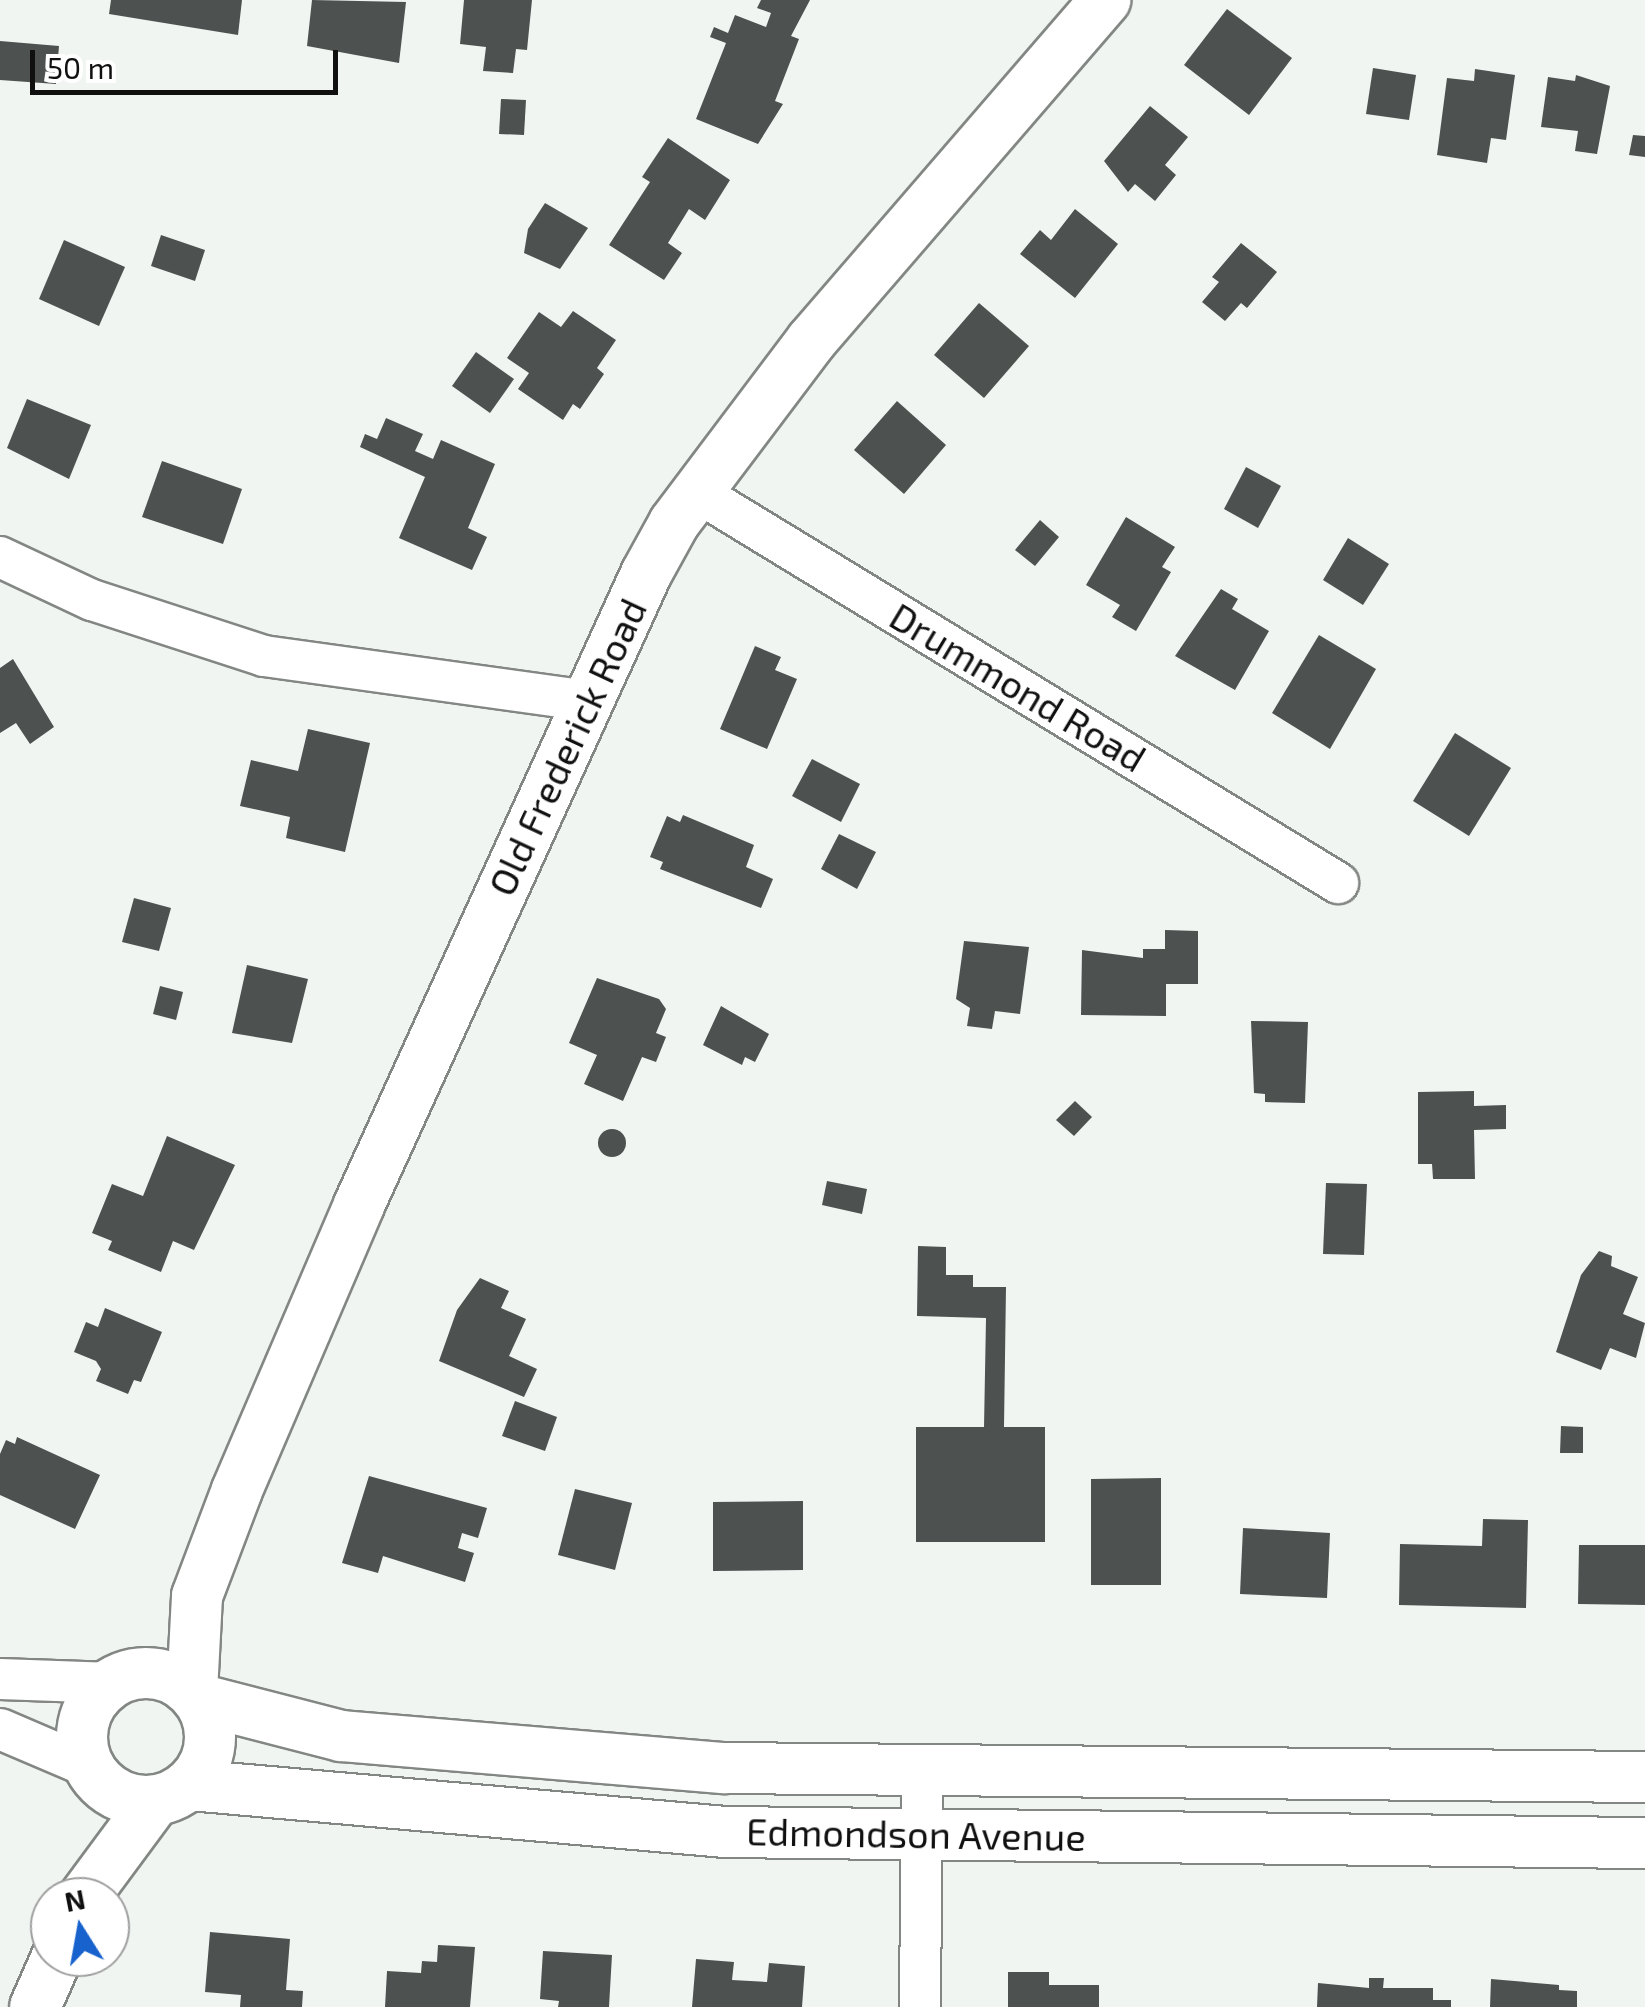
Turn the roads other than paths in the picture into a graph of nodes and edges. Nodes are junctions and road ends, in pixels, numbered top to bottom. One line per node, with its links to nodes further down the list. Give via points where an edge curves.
1 (1105, 0): 2 (street, Old Frederick Road, via 812,340)
2 (697, 492): 4 (street, Old Frederick Road, via 646,574); 5 (street, Drummond Road)
3 (0, 557): 4 (street, via 169,629 264,656)
4 (587, 701): 6 (street, Old Frederick Road, via 358,1205)
5 (1338, 884)
6 (197, 1596): 8 (street, Old Frederick Road); 9 (street, Old Frederick Road)
7 (0, 1679): 8 (street)
8 (122, 1679): 9 (street, via 174,1679); 11 (street, via 84,1720)
9 (195, 1695): 12 (street, Edmondson Avenue, via 341,1736 440,1749 724,1768); 14 (street, via 210,1744)
10 (0, 1729): 11 (street)
11 (92, 1771): 14 (street, via 132,1800); 17 (street)
12 (922, 1771): 13 (street, Edmondson Avenue); 15 (street)
13 (1645, 1777)
14 (172, 1793): 15 (street, Edmondson Avenue, via 576,1824); 18 (street)
15 (919, 1834): 16 (street, Edmondson Avenue); 21 (street)
16 (1645, 1843)
17 (88, 1877)
18 (97, 1877)
19 (48, 1977): 20 (street)
20 (35, 2007)
21 (920, 2007)

